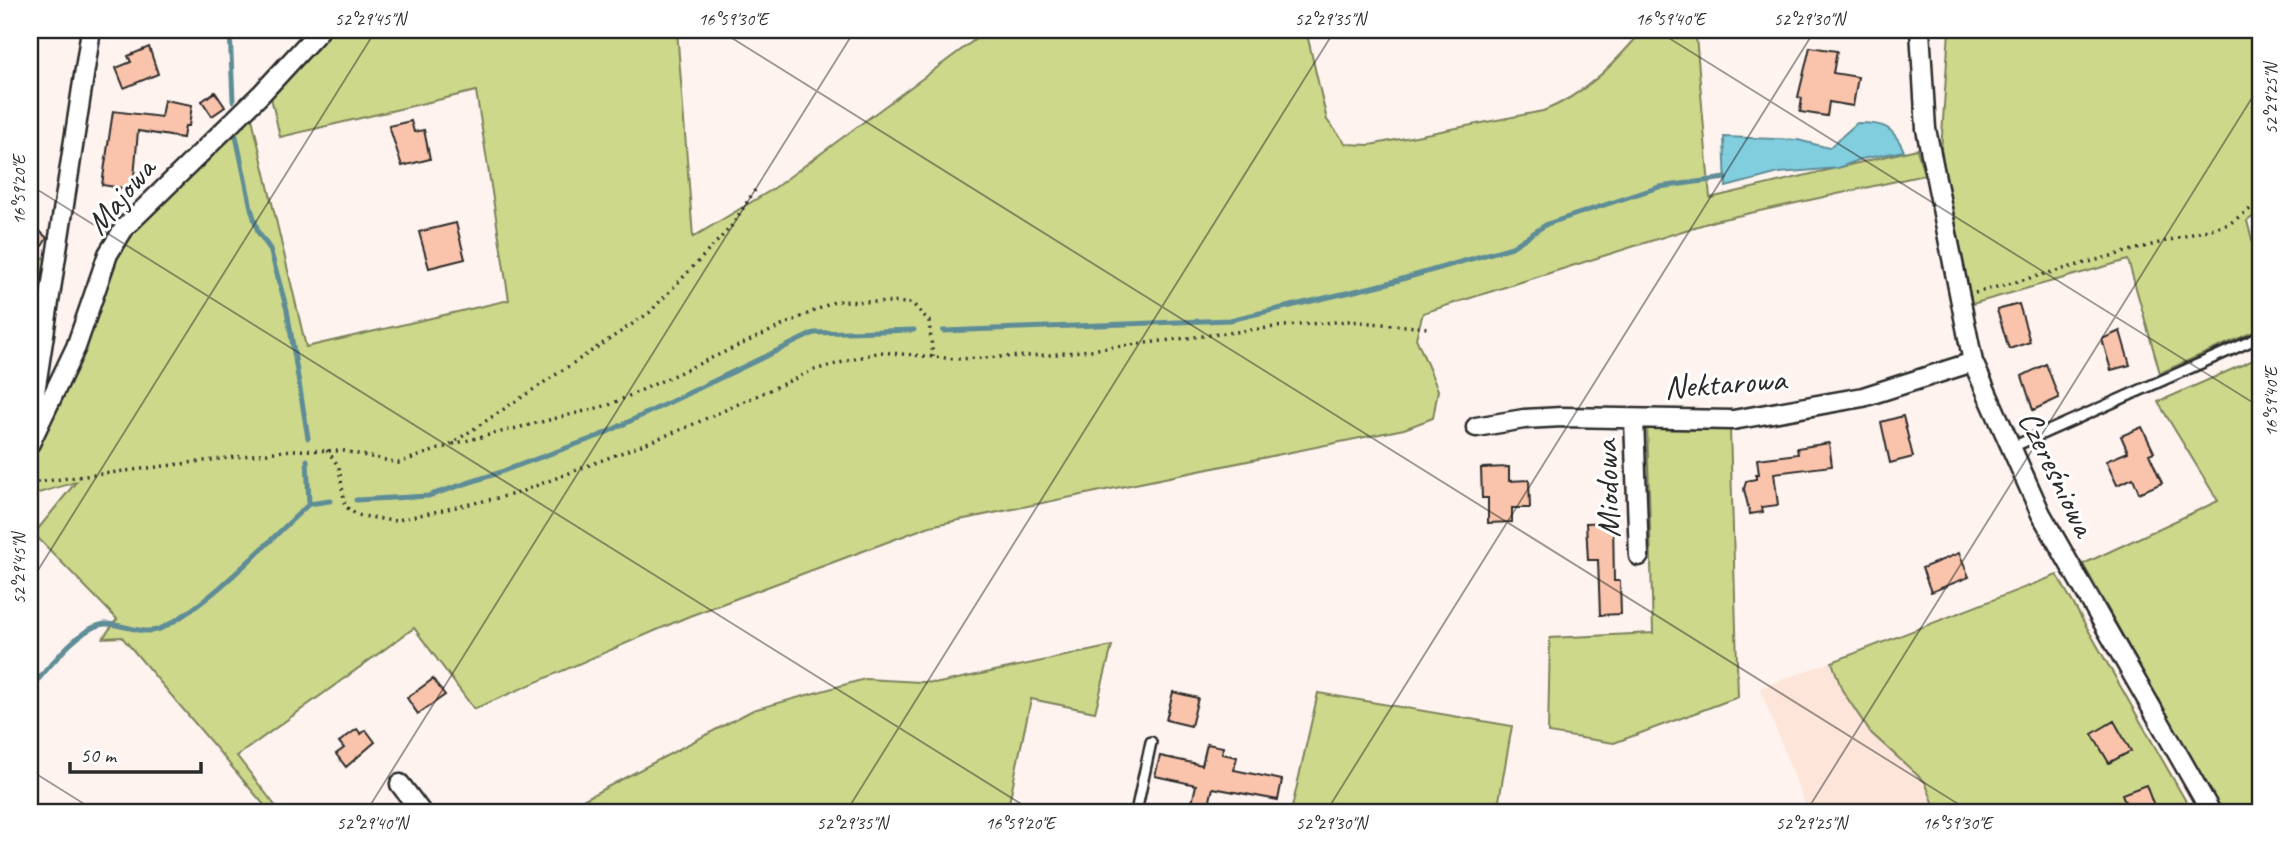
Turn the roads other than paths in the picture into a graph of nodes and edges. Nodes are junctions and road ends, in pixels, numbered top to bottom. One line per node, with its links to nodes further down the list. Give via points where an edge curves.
1 (91, 30): 7 (street)
2 (320, 30): 9 (street, Majowa, via 125,227 108,254 76,348)
3 (1920, 30): 5 (street, Czereśniowa, via 1926,129)
4 (2260, 337): 10 (lane)
5 (1973, 362): 6 (street, Nektarowa, via 1863,397 1733,420); 10 (street, Czereśniowa)
6 (1634, 419): 8 (street, Nektarowa, via 1536,419); 11 (street, Miodowa)
7 (30, 425)
8 (1476, 428)
9 (30, 443)
10 (2010, 448): 16 (street, Czereśniowa, via 2074,575)
11 (1639, 556)
12 (1151, 742): 15 (lane)
13 (400, 784): 14 (street)
14 (421, 812)
15 (1136, 812)
16 (2211, 812)

